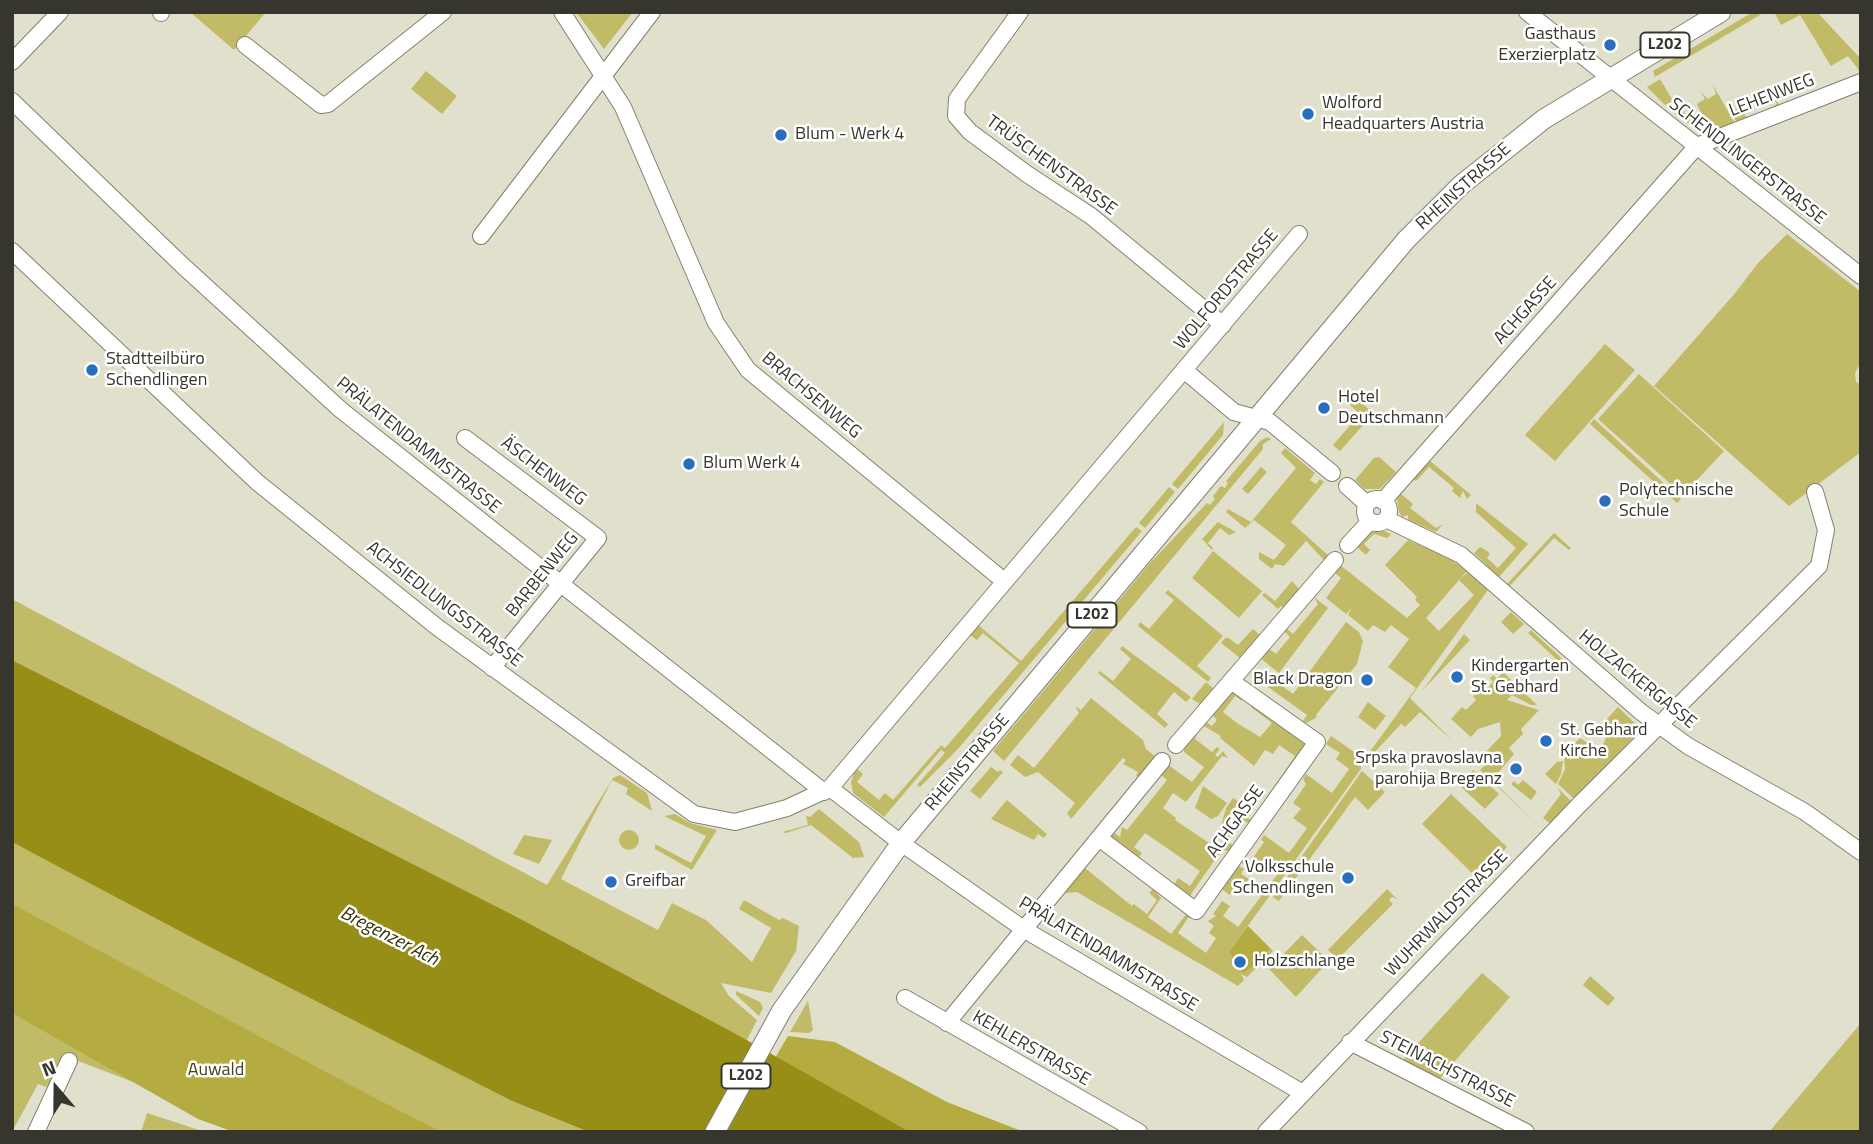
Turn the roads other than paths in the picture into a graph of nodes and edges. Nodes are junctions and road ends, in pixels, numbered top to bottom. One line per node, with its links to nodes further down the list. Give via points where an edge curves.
1 (60, 12): 9 (street)
2 (443, 12): 8 (street, via 328,104 316,104)
3 (562, 12): 10 (street, BRACHSENWEG)
4 (652, 12): 10 (street)
5 (1020, 12): 19 (street, TRÜSCHENSTRASSE, via 957,99 956,116 970,132 1091,216)
6 (1527, 12): 11 (street, SCHENDLINGERSTRASSE)
7 (1721, 12): 11 (main road, RHEINSTRASSE / L202)
8 (245, 45)
9 (12, 62)
10 (605, 76): 16 (street); 30 (street, BRACHSENWEG, via 716,323 748,370)
11 (1609, 78): 14 (street, SCHENDLINGERSTRASSE); 21 (main road, RHEINSTRASSE / L202, via 1524,134 1437,208)
12 (1861, 82): 14 (street, LEHENWEG)
13 (12, 101): 31 (street, PRÄLATENDAMMSTRASSE, via 341,410)
14 (1697, 146): 18 (street, SCHENDLINGERSTRASSE); 26 (street, ACHGASSE, via 1383,501 1389,511)
15 (1299, 234): 19 (street, WOLFORDSTRASSE)
16 (481, 236)
17 (12, 251): 32 (street, ACHSIEDLUNGSSTRASSE, via 273,495)
18 (1861, 276)
19 (1223, 325): 20 (street, WOLFORDSTRASSE)
20 (1184, 370): 21 (street, via 1234,412); 30 (street)
21 (1255, 419): 23 (street, via 1270,422); 39 (main road, RHEINSTRASSE / L202)
22 (465, 438): 27 (street, ÄSCHENWEG)
23 (1331, 472)
24 (1346, 486): 26 (street, HOLZACKERGASSE)
25 (1815, 492): 34 (street, WUHRWALDSTRASSE, via 1826,530 1819,566)
26 (1374, 515): 28 (street); 34 (street, HOLZACKERGASSE, via 1474,565)
27 (598, 538): 31 (street, BARBENWEG)
28 (1348, 545)
29 (1335, 560): 33 (street)
30 (1004, 581): 37 (street)
31 (560, 585): 32 (street, BARBENWEG); 37 (street, PRÄLATENDAMMSTRASSE)
32 (492, 668): 37 (street, ACHSIEDLUNGSSTRASSE, via 700,816 752,819)
33 (1231, 681): 35 (street); 38 (street, ACHGASSE, via 1317,742 1196,911)
34 (1658, 725): 40 (street, HOLZACKERGASSE, via 1805,812); 44 (street, WUHRWALDSTRASSE)
35 (1175, 745)
36 (1163, 761): 38 (street)
37 (827, 790): 39 (street)
38 (1099, 838): 41 (street)
39 (901, 843): 41 (street, PRÄLATENDAMMSTRASSE); 48 (main road, RHEINSTRASSE / L202, via 776,1021)
40 (1861, 852)
41 (1025, 930): 43 (street); 46 (street, PRÄLATENDAMMSTRASSE)
42 (905, 998): 43 (street, KEHLERSTRASSE)
43 (947, 1023): 49 (street, KEHLERSTRASSE)
44 (1350, 1042): 46 (street, WUHRWALDSTRASSE); 51 (street, STEINACHSTRASSE)
45 (69, 1062): 47 (street)
46 (1301, 1092): 50 (street, WUHRWALDSTRASSE)
47 (36, 1132)
48 (715, 1132)
49 (1139, 1132)
50 (1266, 1132)
51 (1526, 1132)

